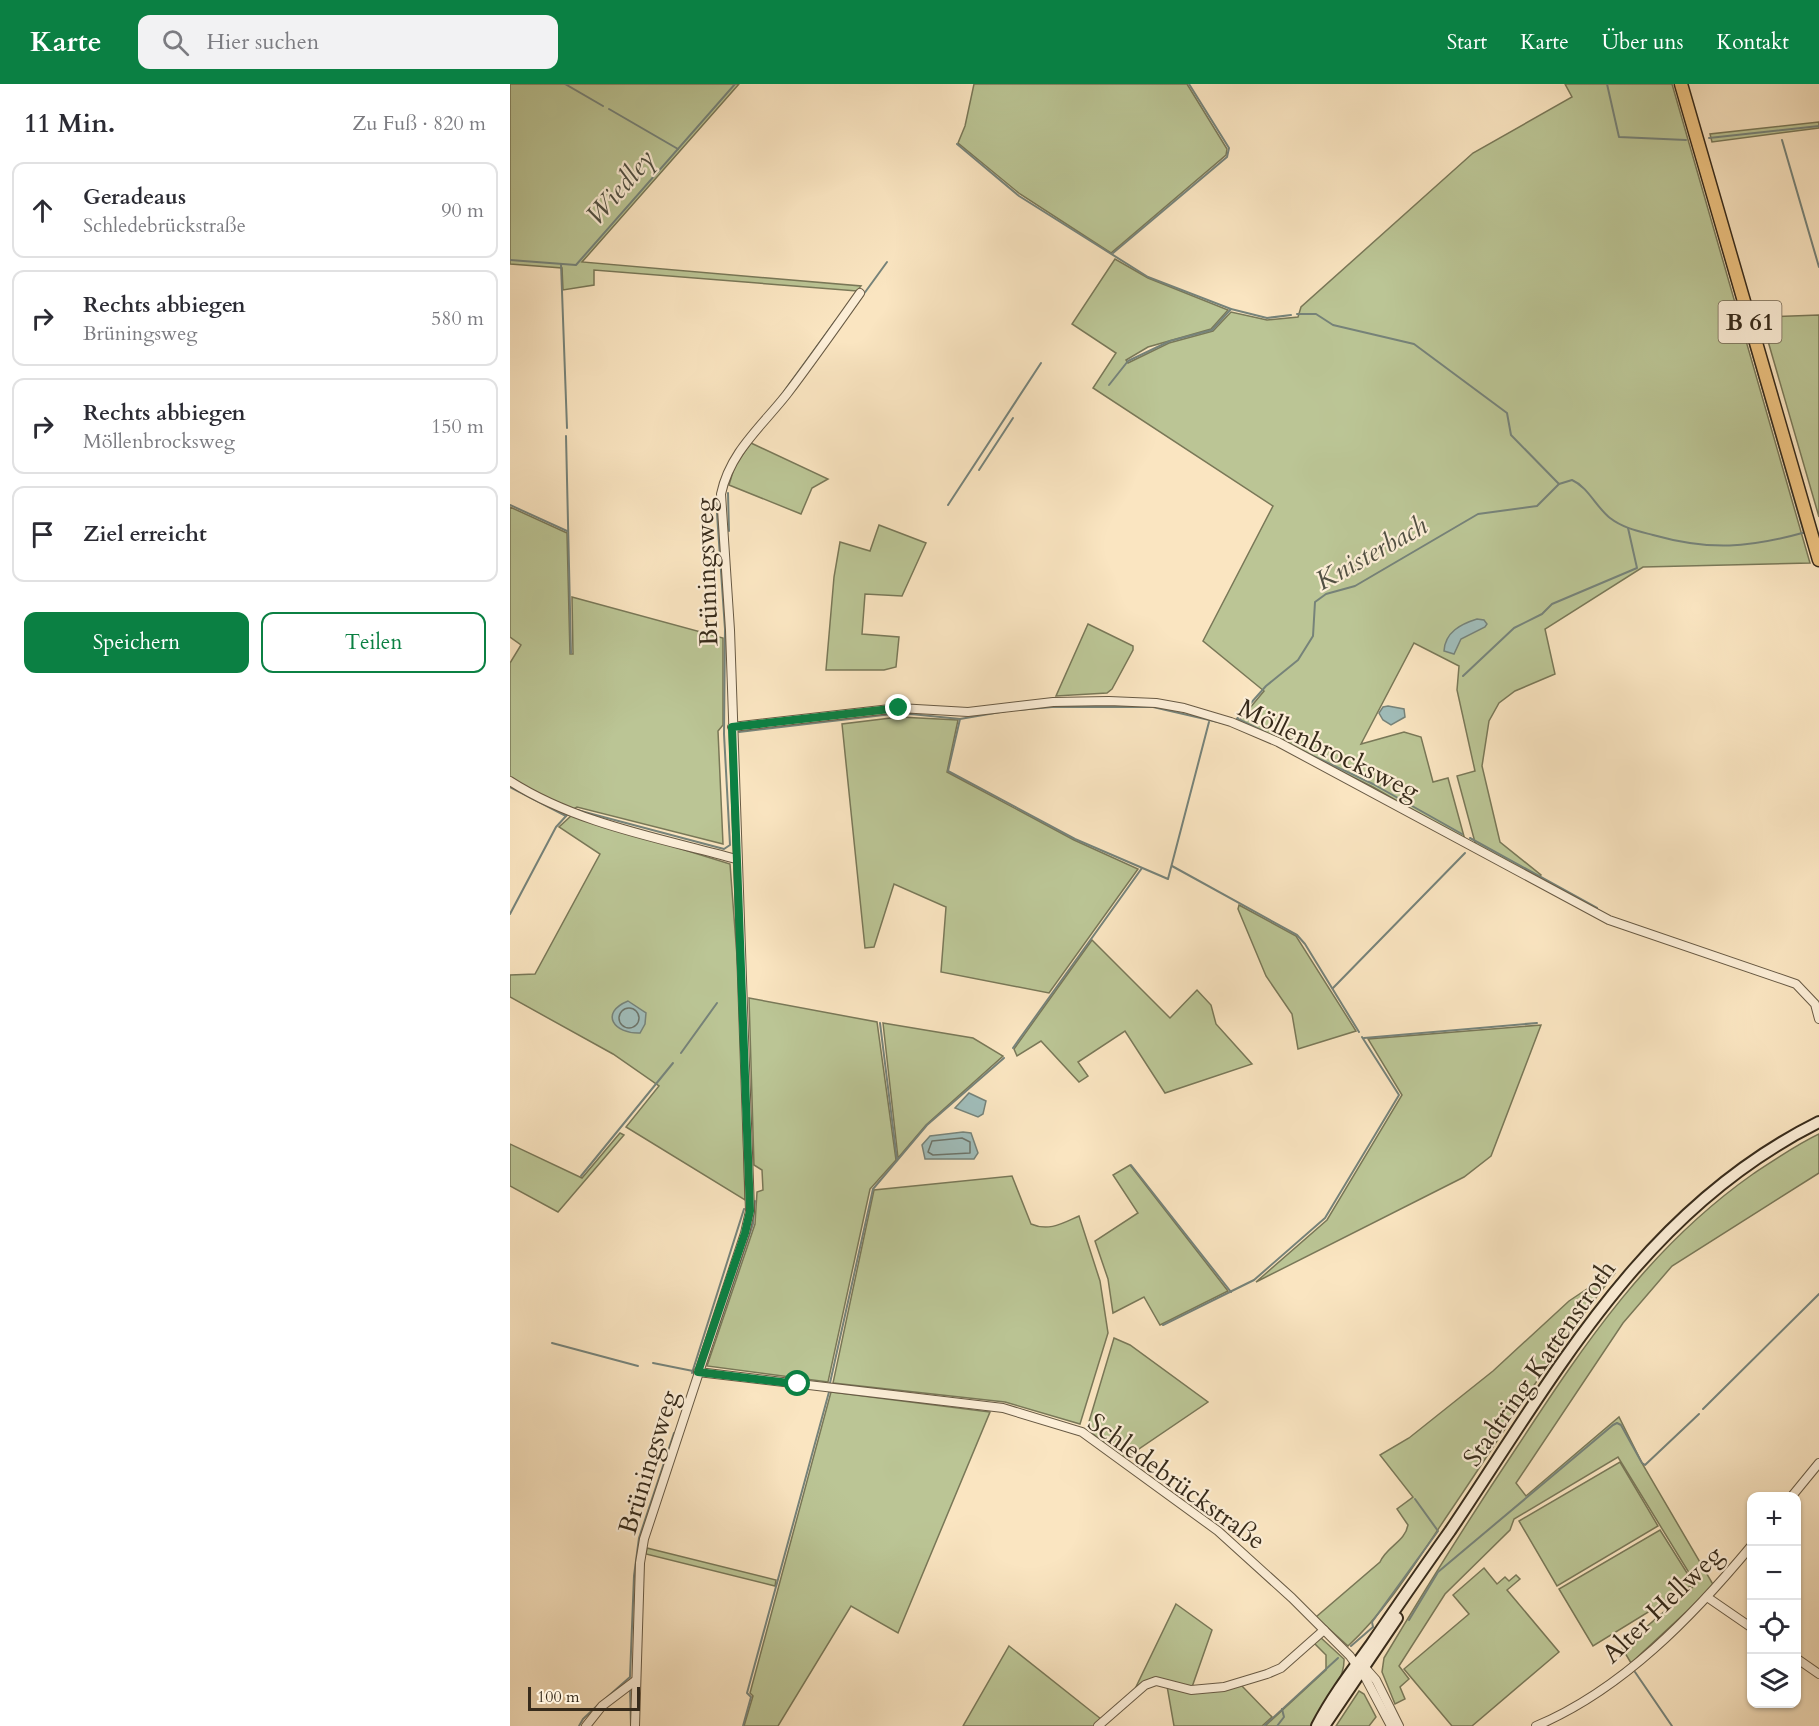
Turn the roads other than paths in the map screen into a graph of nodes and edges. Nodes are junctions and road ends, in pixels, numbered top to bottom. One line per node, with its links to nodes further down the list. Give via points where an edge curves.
1 (1681, 84): 3 (main road, B 61)
2 (860, 293): 4 (street, Brüningsweg, via 786,395 743,445 725,475 721,494)
3 (1819, 560)
4 (732, 727): 6 (street, Brüningsweg); 7 (street, Möllenbrocksweg, via 899,708 968,712 1053,702 1109,701 1156,703 1234,723 1278,742 1609,920 1796,984 1815,1004)
5 (510, 781): 6 (street, via 571,812)
6 (736, 859): 9 (street, Brüningsweg, via 750,1211)
7 (1819, 1019)
8 (1819, 1122): 17 (main road, Stadtring Kattenstroth, via 1726,1180 1650,1250 1590,1321)
9 (698, 1372): 15 (street, Schledebrückstraße, via 1003,1408 1082,1432 1218,1532); 19 (street, Brüningsweg, via 644,1539)
10 (1819, 1463): 11 (street)
11 (1796, 1492)
12 (1751, 1546): 13 (street, Alter Hellweg)
13 (1707, 1597): 14 (street); 27 (street, Alter Hellweg, via 1627,1670 1565,1712)
14 (1747, 1625)
15 (1324, 1630): 17 (street, Schledebrückstraße); 22 (street, via 1281,1668 1267,1674 1202,1689 1156,1681 1145,1685)
16 (1801, 1661): 18 (street)
17 (1358, 1664): 23 (main road, Stadtring Kattenstroth); 24 (main road, Stadtring Kattenstroth); 25 (street, Schledebrückstraße); 26 (street, Schledebrückstraße, via 1376,1680)
18 (1819, 1674)
19 (635, 1681): 20 (street, via 602,1706); 21 (street, Brüningsweg)
20 (586, 1726)
21 (635, 1726)
22 (1098, 1726)
23 (1317, 1726)
24 (1324, 1726)
25 (1391, 1726)
26 (1399, 1726)
27 (1536, 1726)

